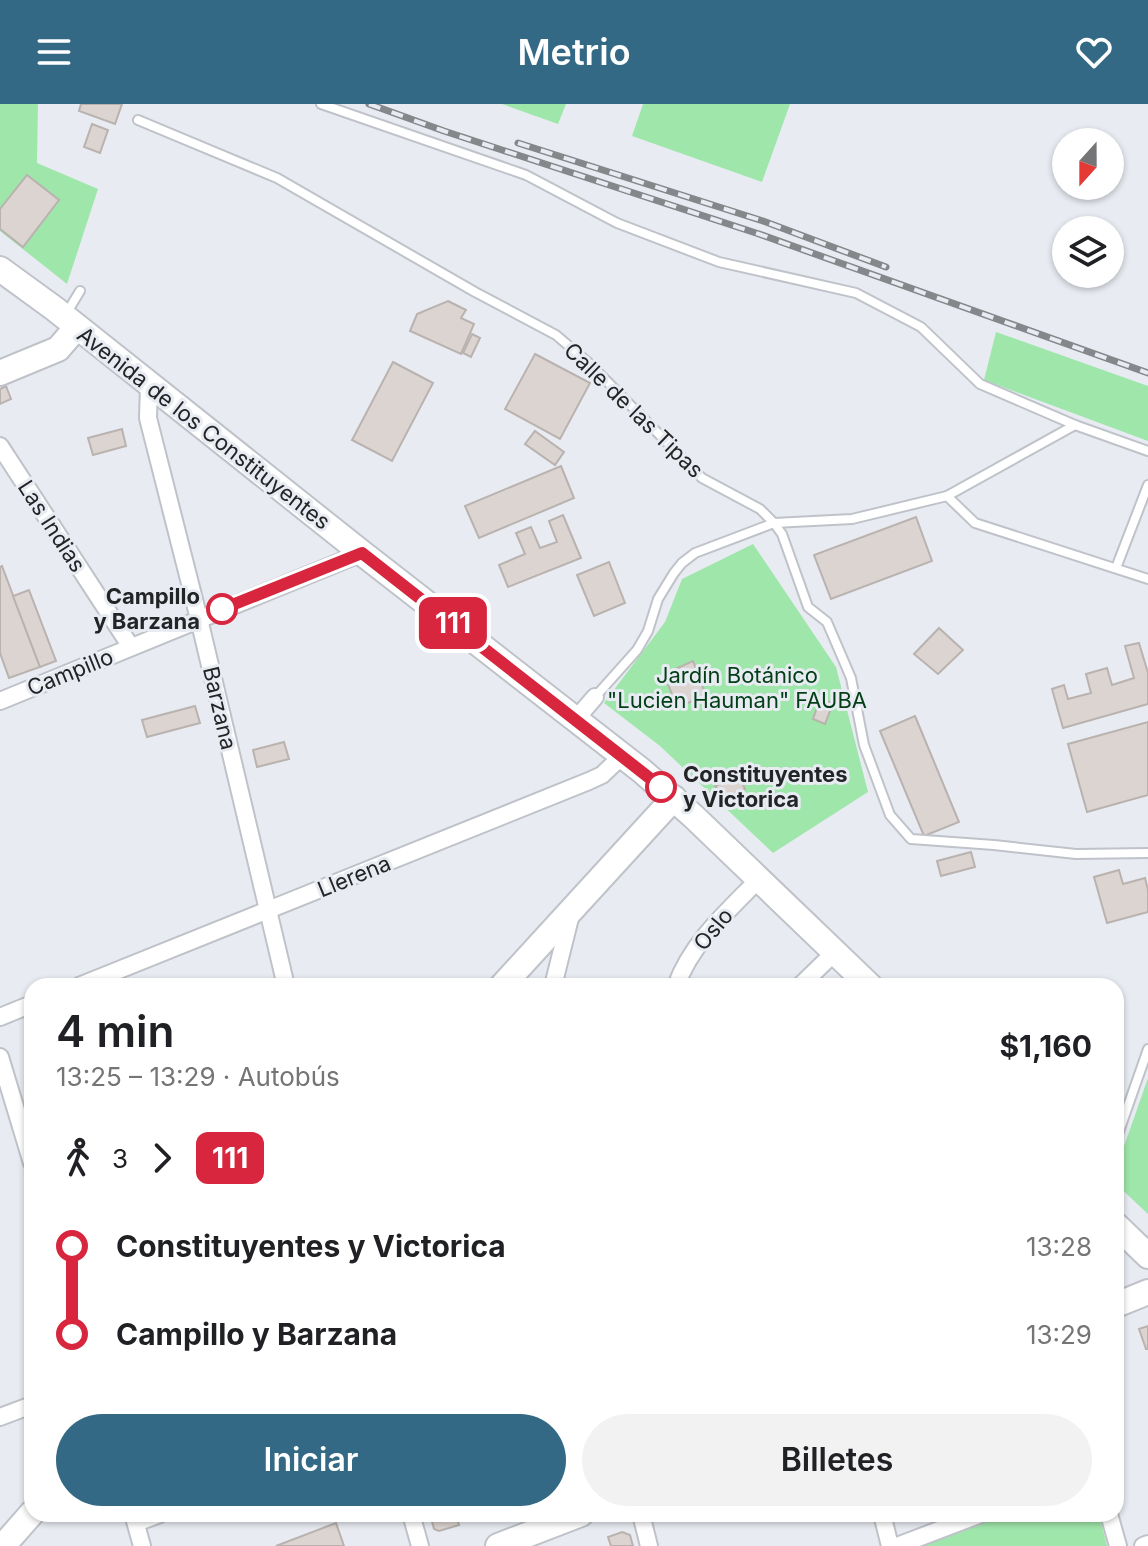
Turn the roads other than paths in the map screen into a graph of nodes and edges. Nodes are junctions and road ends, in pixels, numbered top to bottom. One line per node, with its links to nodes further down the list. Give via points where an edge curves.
1 (321, 104): 8 (lane, via 526,175 617,223 719,262 856,293 921,327 980,384)
2 (138, 120): 13 (lane, Calle de las Tipas, via 277,178 556,335 702,478 760,509)
3 (2, 268): 5 (main road, Avenida de los Constituyentes)
4 (80, 291): 5 (lane)
5 (71, 322): 6 (main road, via 58,349); 7 (main road, Avenida de los Constituyentes)
6 (0, 373)
7 (149, 384): 14 (main road, Avenida de los Constituyentes); 17 (street, Barzana, via 148,418)
8 (1075, 425): 10 (lane); 12 (lane)
9 (0, 446): 18 (street, Las Indias)
10 (1148, 451)
11 (1148, 485): 15 (lane)
12 (947, 496): 13 (lane, via 852,519); 15 (lane, via 975,523)
13 (774, 523): 19 (lane, via 682,563 658,599 637,650); 24 (lane, Calle de las Tipas, via 808,607 827,622 851,678 864,745 890,815 911,839 1076,854)
14 (362, 553): 17 (street, Campillo); 21 (main road, Avenida de los Constituyentes)
15 (1116, 568): 16 (lane)
16 (1148, 579)
17 (199, 619): 18 (street, Campillo); 27 (street, Barzana)
18 (131, 647): 20 (street, Campillo)
19 (595, 697): 21 (street)
20 (0, 701)
21 (576, 719): 22 (main road, Avenida de los Constituyentes)
22 (622, 756): 23 (main road, Avenida de los Constituyentes); 27 (street, Llerena, via 589,781)
23 (674, 798): 25 (main road, Avenida de los Constituyentes); 26 (main road)
24 (1148, 853)
25 (759, 879): 28 (main road, Avenida de los Constituyentes); 33 (street, Oslo, via 707,933)
26 (573, 908): 31 (main road); 32 (street)
27 (268, 911): 29 (street, Llerena); 30 (street, Barzana)
28 (835, 952): 34 (street); 35 (main road, Avenida de los Constituyentes)
29 (99, 978)
30 (284, 978)
31 (509, 978)
32 (555, 978)
33 (680, 978)
34 (808, 978)
35 (862, 978)
36 (24, 1007): 37 (street)
37 (0, 1017)
38 (1148, 1049): 40 (lane)
39 (0, 1057): 41 (street)
40 (1124, 1117)
41 (24, 1136)
42 (1124, 1233): 43 (main road)
43 (1148, 1256)
44 (1148, 1292): 45 (main road)
45 (1124, 1302)
46 (24, 1408): 47 (street)
47 (0, 1417)
48 (24, 1522): 56 (main road)
49 (135, 1522): 57 (street)
50 (413, 1522): 58 (street)
51 (560, 1522): 59 (main road)
52 (643, 1522): 60 (street)
53 (884, 1522): 61 (street)
54 (960, 1522): 62 (street)
55 (1111, 1522): 63 (street)
56 (3, 1546)
57 (142, 1546)
58 (420, 1546)
59 (498, 1546)
60 (649, 1546)
61 (890, 1546)
62 (897, 1546)
63 (1118, 1546)

